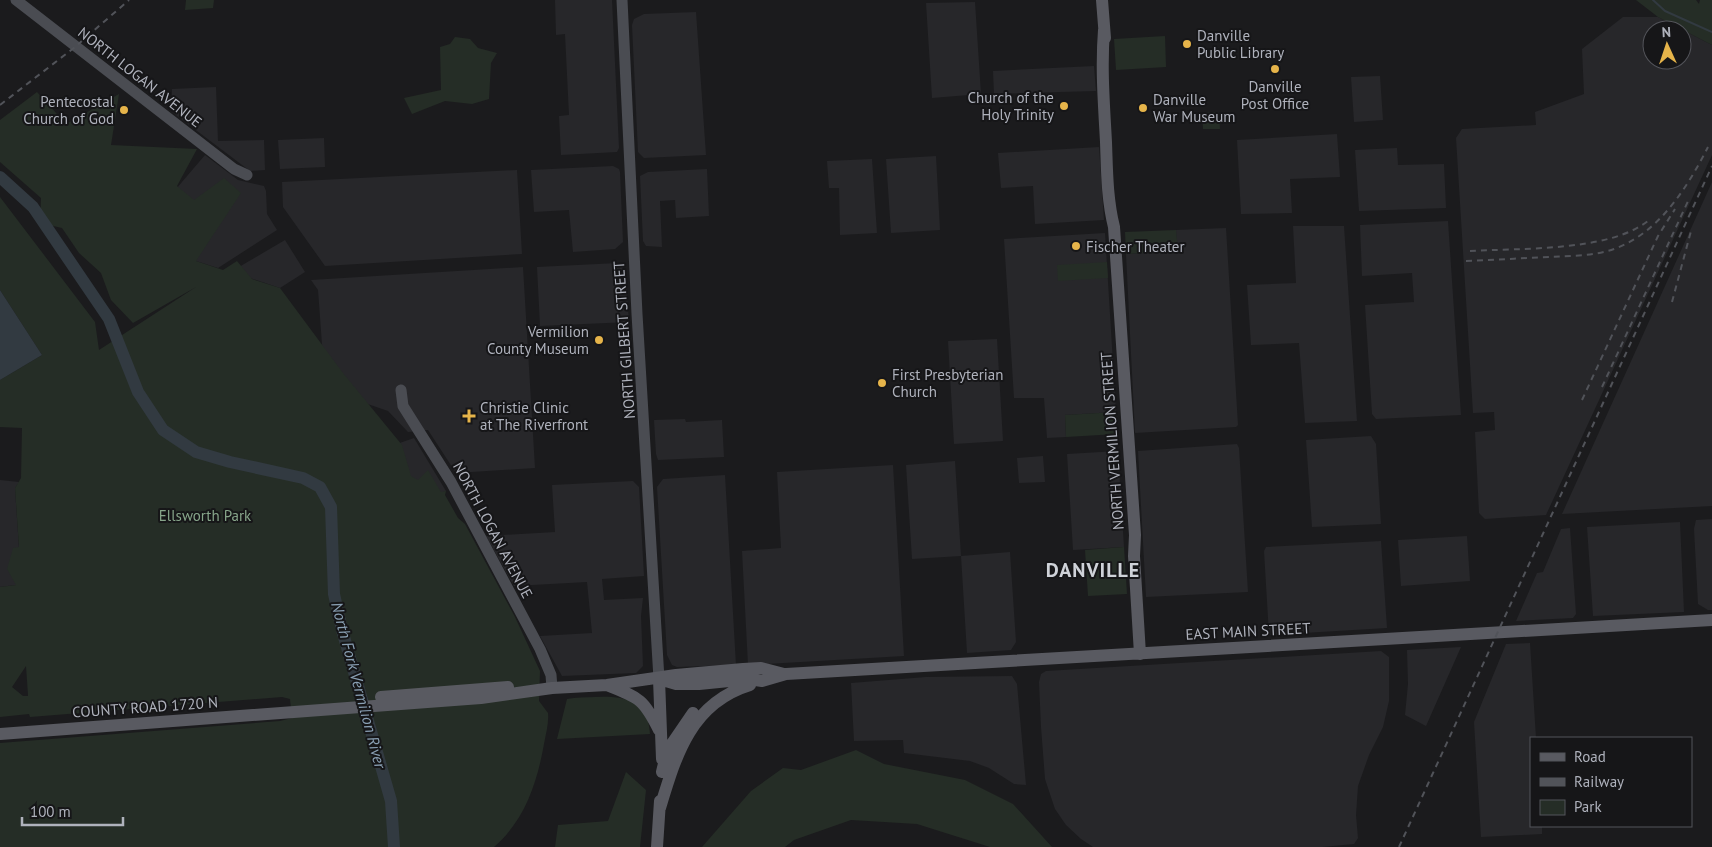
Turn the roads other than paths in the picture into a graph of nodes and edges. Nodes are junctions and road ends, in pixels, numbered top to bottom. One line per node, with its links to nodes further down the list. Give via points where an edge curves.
1 (16, 0): 4 (main road, NORTH LOGAN AVENUE, via 219,158)
2 (622, 0): 9 (main road, NORTH GILBERT STREET)
3 (1102, 0): 7 (main road, NORTH VERMILION STREET, via 1105,134 1135,535)
4 (247, 175)
5 (402, 390): 13 (main road, NORTH LOGAN AVENUE, via 403,406 451,482 540,649 551,675)
6 (1712, 620): 7 (main road, EAST MAIN STREET)
7 (1140, 654): 8 (main road, EAST MAIN STREET)
8 (786, 674): 9 (main road, EAST MAIN STREET, via 761,668); 10 (main road, via 761,674); 11 (main road, EAST MAIN STREET)
9 (659, 679): 10 (main road, EAST MAIN STREET, via 676,684); 12 (main road); 17 (main road)
10 (736, 681): 11 (main road, EAST MAIN STREET); 18 (main road, via 716,692 692,714 667,751)
11 (762, 681): 18 (main road, via 718,698 696,722)
12 (607, 685): 13 (main road); 17 (main road, via 641,700)
13 (552, 688): 14 (main road)
14 (291, 709): 15 (main road, COUNTY ROAD 1720 N); 16 (main road, COUNTY ROAD 1720 N)
15 (0, 726)
16 (0, 734)
17 (661, 734): 18 (main road)
18 (666, 772): 19 (main road)
19 (657, 847)

